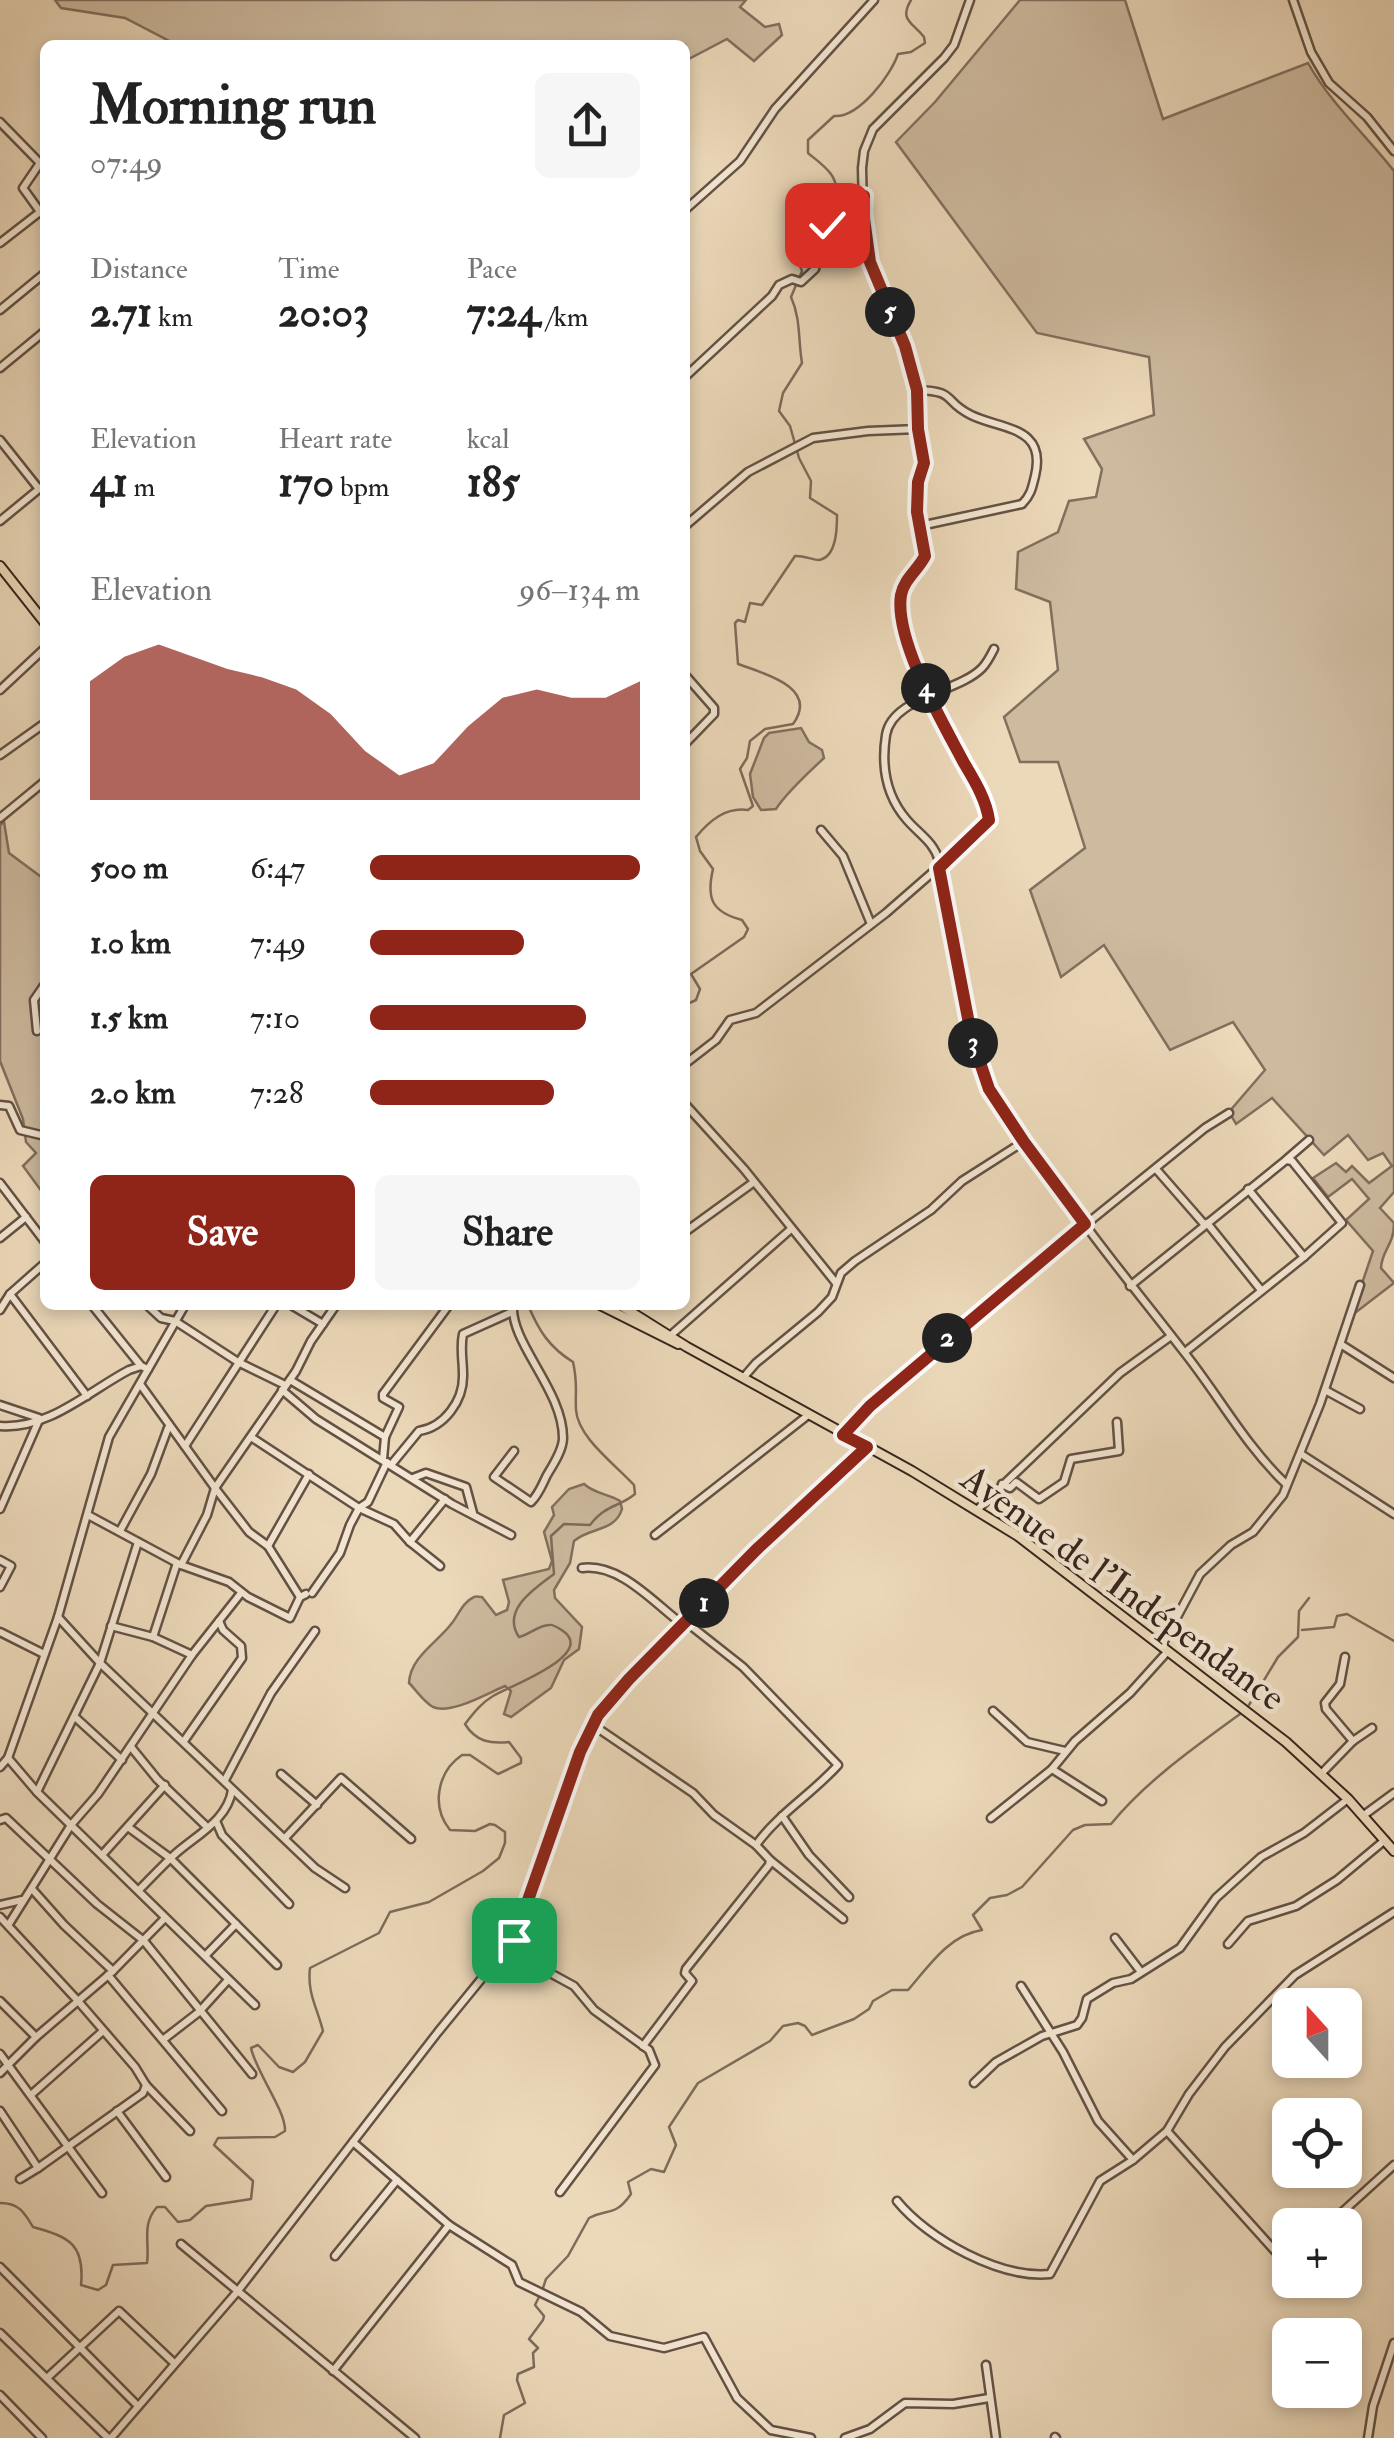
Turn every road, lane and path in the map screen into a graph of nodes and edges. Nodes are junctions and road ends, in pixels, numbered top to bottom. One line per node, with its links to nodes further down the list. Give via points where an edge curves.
1 (874, 0): 9 (street, via 775,109 740,161)
2 (970, 0): 8 (street, via 944,58 874,129 864,151)
3 (1293, 0): 5 (street, via 1329,84 1368,117)
4 (0, 122): 7 (street)
5 (1394, 152)
6 (40, 163): 10 (street, via 23,188)
7 (40, 163)
8 (864, 196): 17 (street, via 832,214 815,268 778,285); 18 (street, via 870,262)
9 (690, 206)
10 (40, 207)
11 (40, 212): 12 (street)
12 (0, 243)
13 (40, 277): 14 (street)
14 (0, 310)
15 (40, 335): 16 (street)
16 (0, 368)
17 (690, 372)
18 (917, 390): 19 (street); 25 (street, via 947,394 972,415 1021,433 1036,451 1038,466 1022,504)
19 (918, 429): 24 (street, via 812,438 748,472); 25 (street, via 924,463)
20 (0, 440): 21 (street)
21 (40, 484)
22 (40, 488): 23 (street)
23 (0, 521)
24 (690, 522)
25 (920, 526): 32 (street, via 924,561 900,599 912,656)
26 (0, 566): 27 (main road)
27 (40, 617)
28 (994, 649): 32 (street, via 983,668)
29 (40, 653): 31 (street)
30 (690, 680): 34 (street, via 714,714)
31 (0, 690)
32 (930, 696): 39 (street, via 989,820); 39 (street, via 890,724 884,774 894,801 930,844)
33 (40, 727): 35 (street)
34 (690, 739)
35 (0, 755)
36 (40, 785): 37 (street)
37 (0, 818)
38 (820, 830): 40 (street, via 842,856)
39 (939, 868): 40 (street); 49 (street, via 981,1068)
40 (871, 924): 43 (street, via 756,1013 730,1020)
41 (40, 991): 42 (street, via 34,1000)
42 (38, 1030)
43 (690, 1060)
44 (0, 1105): 47 (street, via 9,1106 20,1130)
45 (690, 1110): 52 (street)
46 (1229, 1113): 51 (street)
47 (40, 1135)
48 (1309, 1140): 50 (street)
49 (1024, 1142): 56 (street); 64 (street, via 855,1261)
50 (1286, 1160): 54 (street); 62 (street, via 1342,1223)
51 (1155, 1169): 56 (street); 57 (street)
52 (754, 1182): 58 (street); 59 (street)
53 (0, 1184): 55 (street)
54 (1248, 1189): 57 (street); 62 (street)
55 (27, 1217): 60 (street); 61 (street)
56 (1085, 1224): 66 (street); 104 (street)
57 (1206, 1224): 66 (street); 67 (street)
58 (690, 1228)
59 (791, 1229): 64 (street); 84 (street)
60 (40, 1235)
61 (0, 1238)
62 (1304, 1257): 67 (street)
63 (40, 1267): 68 (street)
64 (836, 1283): 92 (street, via 818,1312)
65 (1360, 1285): 86 (street)
66 (1130, 1286): 85 (street)
67 (1261, 1290): 88 (street)
68 (10, 1294): 69 (street); 96 (street)
69 (0, 1310)
70 (96, 1310): 90 (street)
71 (152, 1310): 82 (street)
72 (174, 1310): 82 (street)
73 (182, 1310): 82 (street)
74 (273, 1310): 89 (street)
75 (299, 1310): 83 (street)
76 (333, 1310): 83 (street)
77 (445, 1310): 106 (street, via 383,1394 398,1407)
78 (508, 1310): 111 (street, via 464,1334 462,1385 450,1413)
79 (513, 1310): 109 (street, via 524,1346 550,1389 563,1438 531,1502 494,1477)
80 (609, 1310): 87 (main road, Avenue de l'Indépendance)
81 (628, 1310): 84 (main road, Avenue de l'Indépendance)
82 (177, 1318): 89 (street); 90 (street)
83 (323, 1324): 94 (street)
84 (671, 1336): 87 (main road, Avenue de l'Indépendance)
85 (1171, 1336): 88 (street); 114 (street, via 1120,1373)
86 (1342, 1344): 91 (street); 95 (street)
87 (687, 1347): 92 (main road, Avenue de l'Indépendance)
88 (1185, 1352): 115 (street, via 1259,1458)
89 (238, 1362): 94 (street); 107 (street)
90 (144, 1368): 93 (street); 96 (street)
91 (1392, 1375)
92 (743, 1378): 99 (main road, Avenue de l'Indépendance)
93 (140, 1384): 103 (street); 123 (street, via 109,1437)
94 (286, 1385): 105 (street); 106 (street); 111 (street, via 316,1418)
95 (1326, 1390): 98 (street); 110 (street)
96 (87, 1396): 100 (street)
97 (0, 1405): 100 (street)
98 (1360, 1409)
99 (807, 1416): 104 (main road, Avenue de l'Indépendance); 126 (street)
100 (40, 1419): 102 (street); 119 (street)
101 (1117, 1422): 114 (street, via 1119,1451 1072,1459 1064,1482 1039,1499 1016,1482 1010,1488)
102 (0, 1426)
103 (168, 1427): 107 (street); 124 (street)
104 (843, 1435): 108 (main road, Avenue de l'Indépendance)
105 (251, 1437): 112 (street); 116 (street)
106 (385, 1437): 111 (street)
107 (185, 1446): 116 (street)
108 (867, 1447): 120 (main road, Avenue de l'Indépendance); 139 (street)
109 (514, 1451)
110 (1302, 1454): 115 (street); 122 (street)
111 (387, 1462): 113 (street); 118 (street)
112 (310, 1474): 118 (street); 129 (street)
113 (412, 1478): 117 (street); 121 (street, via 426,1473 466,1487)
114 (1002, 1484): 120 (street)
115 (1286, 1484): 144 (street, via 1253,1532 1200,1574)
116 (215, 1488): 129 (street); 131 (street)
117 (445, 1498): 121 (street); 128 (street)
118 (359, 1508): 128 (street, via 394,1524); 136 (street, via 340,1552)
119 (0, 1509)
120 (978, 1509): 144 (main road, Avenue de l'Indépendance)
121 (473, 1513): 125 (street)
122 (1394, 1514)
123 (88, 1515): 124 (street); 137 (street)
124 (120, 1531): 127 (street)
125 (511, 1535)
126 (655, 1535)
127 (138, 1542): 131 (street); 140 (street)
128 (410, 1542): 132 (street)
129 (268, 1546): 136 (street)
130 (0, 1560): 134 (street, via 11,1566)
131 (179, 1564): 135 (street); 143 (street)
132 (440, 1566)
133 (582, 1568): 139 (street, via 616,1573)
134 (0, 1586)
135 (241, 1593): 136 (street, via 290,1618); 138 (street)
136 (306, 1595)
137 (58, 1617): 145 (street); 148 (street)
138 (218, 1621): 146 (street); 154 (street, via 242,1646 242,1658)
139 (684, 1623): 152 (street); 173 (street, via 743,1668 838,1765)
140 (111, 1626): 143 (street); 148 (street)
141 (315, 1631): 164 (street)
142 (0, 1632): 145 (street)
143 (153, 1637): 146 (street)
144 (1165, 1647): 157 (street, via 1130,1693); 162 (main road, Avenue de l'Indépendance)
145 (44, 1654): 158 (street)
146 (192, 1655): 150 (street)
147 (1346, 1657): 155 (street, via 1340,1684 1325,1703)
148 (100, 1663): 150 (street); 151 (street)
149 (993, 1711): 157 (street, via 1027,1742)
150 (152, 1712): 154 (street); 156 (street)
151 (75, 1717): 159 (street); 167 (street)
152 (593, 1725): 183 (street); 203 (street)
153 (1372, 1728): 155 (street)
154 (184, 1741): 164 (street)
155 (1353, 1741): 162 (street)
156 (131, 1747): 159 (street); 165 (street)
157 (1066, 1752): 161 (street)
158 (8, 1758): 160 (street); 167 (street)
159 (122, 1760): 177 (street)
160 (0, 1768)
161 (1052, 1769): 170 (street); 174 (street)
162 (1322, 1773): 169 (main road, Avenue de l'Indépendance)
163 (281, 1774): 171 (street)
164 (225, 1780): 166 (street)
165 (165, 1785): 178 (street); 179 (street)
166 (232, 1789): 176 (street); 180 (street)
167 (37, 1792): 177 (street)
168 (1394, 1793): 172 (street)
169 (1348, 1799): 172 (main road, Avenue de l'Indépendance); 208 (street, via 1261,1857 1216,1898 1180,1948)
170 (1102, 1801)
171 (317, 1804): 180 (street); 181 (street, via 341,1778)
172 (1364, 1815): 182 (main road, Avenue de l'Indépendance)
173 (782, 1816): 183 (street); 192 (street)
174 (991, 1818)
175 (0, 1820): 186 (street, via 6,1818)
176 (216, 1820): 179 (street); 195 (street, via 220,1833)
177 (71, 1825): 185 (street); 186 (street)
178 (128, 1826): 185 (street); 187 (street)
179 (207, 1827): 187 (street)
180 (285, 1838): 189 (street)
181 (412, 1839)
182 (1385, 1840): 184 (main road, Avenue de l'Indépendance); 205 (street, via 1338,1880 1296,1906 1259,1915)
183 (756, 1845): 188 (street)
184 (1394, 1851)
185 (102, 1854): 191 (street)
186 (50, 1857): 190 (street); 204 (street)
187 (170, 1858): 191 (street); 201 (street)
188 (770, 1860): 199 (street); 220 (street, via 686,1969 692,1982)
189 (344, 1888)
190 (32, 1889): 193 (street); 209 (street)
191 (140, 1890): 198 (street)
192 (849, 1897)
193 (23, 1900): 194 (street); 200 (street)
194 (0, 1904)
195 (290, 1904)
196 (1394, 1912): 231 (street, via 1295,1975 1225,2047)
197 (0, 1917): 200 (street)
198 (165, 1918): 204 (street); 206 (street)
199 (843, 1919)
200 (10, 1924): 212 (street)
201 (236, 1924): 206 (street); 207 (street)
202 (1115, 1938): 208 (street)
203 (514, 1940): 220 (street); 233 (street)
204 (144, 1942): 209 (street); 215 (street)
205 (1228, 1944)
206 (206, 1956): 210 (street)
207 (277, 1966)
208 (1141, 1972): 217 (street, via 1087,1999 1081,2021)
209 (111, 1973): 212 (street); 219 (street)
210 (228, 1980): 214 (street); 215 (street)
211 (1021, 1986): 217 (street)
212 (78, 2000): 216 (street); 218 (street)
213 (0, 2001): 218 (street)
214 (255, 2004)
215 (199, 2012): 219 (street); 224 (street)
216 (103, 2031): 226 (street); 227 (street)
217 (1050, 2034): 225 (street, via 996,2062); 235 (street, via 1104,2130)
218 (36, 2036): 222 (street)
219 (164, 2040): 228 (street)
220 (643, 2046): 241 (street, via 655,2065)
221 (0, 2054): 222 (street)
222 (9, 2065): 223 (street); 227 (street)
223 (0, 2073)
224 (252, 2074)
225 (974, 2083)
226 (146, 2085): 230 (street); 232 (street)
227 (32, 2094): 234 (street)
228 (222, 2111)
229 (0, 2112): 237 (street)
230 (117, 2112): 234 (street); 238 (street)
231 (1167, 2131): 235 (street); 247 (street)
232 (190, 2132)
233 (353, 2142): 240 (street); 250 (street)
234 (69, 2146): 237 (street); 242 (street)
235 (1132, 2160): 243 (street, via 1100,2181 1050,2274 985,2263 912,2220)
236 (1394, 2165): 244 (street)
237 (38, 2168): 239 (street)
238 (166, 2177)
239 (20, 2179)
240 (397, 2180): 245 (street); 248 (street)
241 (560, 2192)
242 (102, 2193)
243 (897, 2201)
244 (1347, 2208)
245 (449, 2225): 256 (street); 264 (street, via 512,2265 528,2289 581,2312 613,2337 664,2348 704,2337 739,2401 771,2430)
246 (181, 2244): 250 (street)
247 (1272, 2248)
248 (335, 2256)
249 (0, 2268): 253 (street)
250 (238, 2292): 254 (street); 256 (street)
251 (0, 2332): 257 (street)
252 (1394, 2342): 267 (street)
253 (78, 2348): 254 (street, via 119,2311); 257 (street); 260 (street)
254 (173, 2362): 260 (street)
255 (986, 2364): 259 (street)
256 (333, 2371): 263 (street)
257 (47, 2378): 262 (street)
258 (0, 2395): 261 (street)
259 (989, 2398): 265 (street, via 905,2404); 266 (street)
260 (138, 2405): 262 (street)
261 (42, 2438)
262 (109, 2438)
263 (415, 2438)
264 (811, 2438)
265 (845, 2438)
266 (996, 2438)
267 (1368, 2438)

